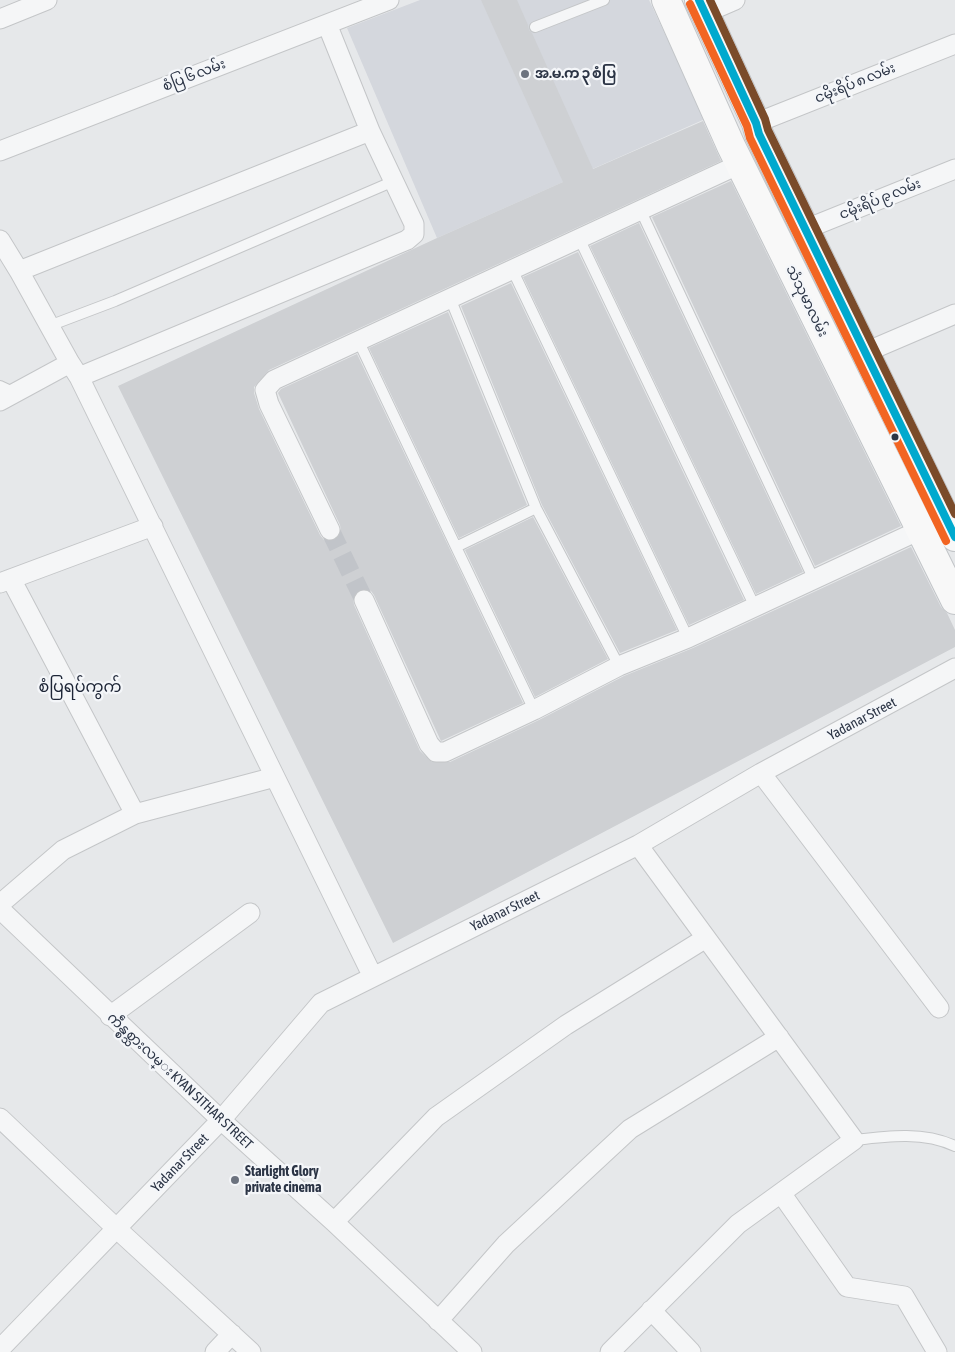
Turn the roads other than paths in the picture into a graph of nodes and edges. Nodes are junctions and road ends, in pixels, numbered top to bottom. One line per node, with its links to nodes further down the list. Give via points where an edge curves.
1 (47, 0): 7 (street)
2 (389, 0): 8 (street, စံပြ ၆ လမ်း)
3 (604, 0): 9 (lane)
4 (666, 0): 14 (main road, သံသုမာလမ်း)
5 (735, 0): 6 (street)
6 (702, 6): 11 (main road)
7 (0, 19)
8 (327, 24): 12 (street); 13 (street, စံပြ ၆ လမ်း)
9 (535, 27)
10 (955, 44): 11 (street, ငမိုးရိပ် ၈ လမ်း)
11 (757, 128): 14 (main road); 18 (main road)
12 (370, 131): 16 (street); 22 (street)
13 (0, 151)
14 (735, 155): 17 (street); 33 (main road, သံသုမာလမ်း)
15 (955, 169): 18 (street, ငမိုးရိပ် ၉ လမ်း)
16 (394, 181): 25 (lane, via 115,301); 28 (street, via 414,224 414,234 407,240)
17 (640, 210): 19 (street); 36 (lane)
18 (806, 229): 27 (main road)
19 (579, 238): 21 (street); 40 (lane)
20 (0, 240): 22 (street)
21 (512, 269): 23 (street); 41 (lane)
22 (19, 271): 25 (street)
23 (450, 298): 26 (street); 30 (lane)
24 (955, 314): 27 (street)
25 (49, 326): 28 (street)
26 (358, 340): 32 (street, via 274,380 265,390); 35 (lane)
27 (866, 352): 34 (main road)
28 (75, 370): 29 (street); 31 (street)
29 (5, 393)
30 (536, 508): 35 (lane); 42 (lane)
31 (153, 526): 37 (street); 46 (street)
32 (330, 530)
33 (920, 530): 36 (street); 39 (main road, သံသုမာလမ်း)
34 (955, 537)
35 (456, 547): 44 (lane)
36 (814, 580): 40 (street)
37 (6, 581): 47 (street)
38 (364, 600): 44 (street, via 429,744 436,752 445,752)
39 (955, 600)
40 (755, 607): 41 (street)
41 (688, 638): 42 (street)
42 (619, 666): 44 (street)
43 (955, 668): 45 (street, Yadanar Street)
44 (534, 710)
45 (761, 773): 48 (street, Yadanar Street); 54 (street)
46 (275, 777): 47 (street); 53 (street)
47 (135, 814): 49 (street, via 63,850)
48 (638, 845): 52 (street); 53 (street, Yadanar Street)
49 (0, 904)
50 (0, 909): 55 (street, ကဵန္စစ္သားလမ္း KYAN SITHAR STREET)
51 (250, 913): 55 (street)
52 (706, 938): 56 (street); 62 (street, via 566,1026 436,1117)
53 (373, 977): 58 (street, Yadanar Street, via 321,1003)
54 (939, 1008)
55 (110, 1016): 58 (street, ကဵန္စစ္သားလမ္း KYAN SITHAR STREET)
56 (778, 1036): 59 (street); 65 (street, via 630,1129 506,1244)
57 (0, 1118): 63 (street)
58 (221, 1120): 62 (street, ကဵန္စစ္သားလမ္း KYAN SITHAR STREET); 63 (street, Yadanar Street)
59 (854, 1140): 60 (lane, via 913,1135); 61 (street)
60 (955, 1146)
61 (780, 1193): 64 (street, via 738,1224); 73 (street, via 847,1287 904,1296)
62 (334, 1222): 65 (street, ကဵန္စစ္သားလမ္း KYAN SITHAR STREET)
63 (117, 1229): 66 (street); 67 (street, Yadanar Street)
64 (651, 1310): 71 (street); 72 (street)
65 (438, 1321): 70 (street, ကဵန္စစ္သားလမ္း KYAN SITHAR STREET)
66 (232, 1334): 68 (street); 69 (street)
67 (0, 1349)
68 (215, 1352)
69 (251, 1352)
70 (472, 1352)
71 (610, 1352)
72 (691, 1352)
73 (937, 1352)

